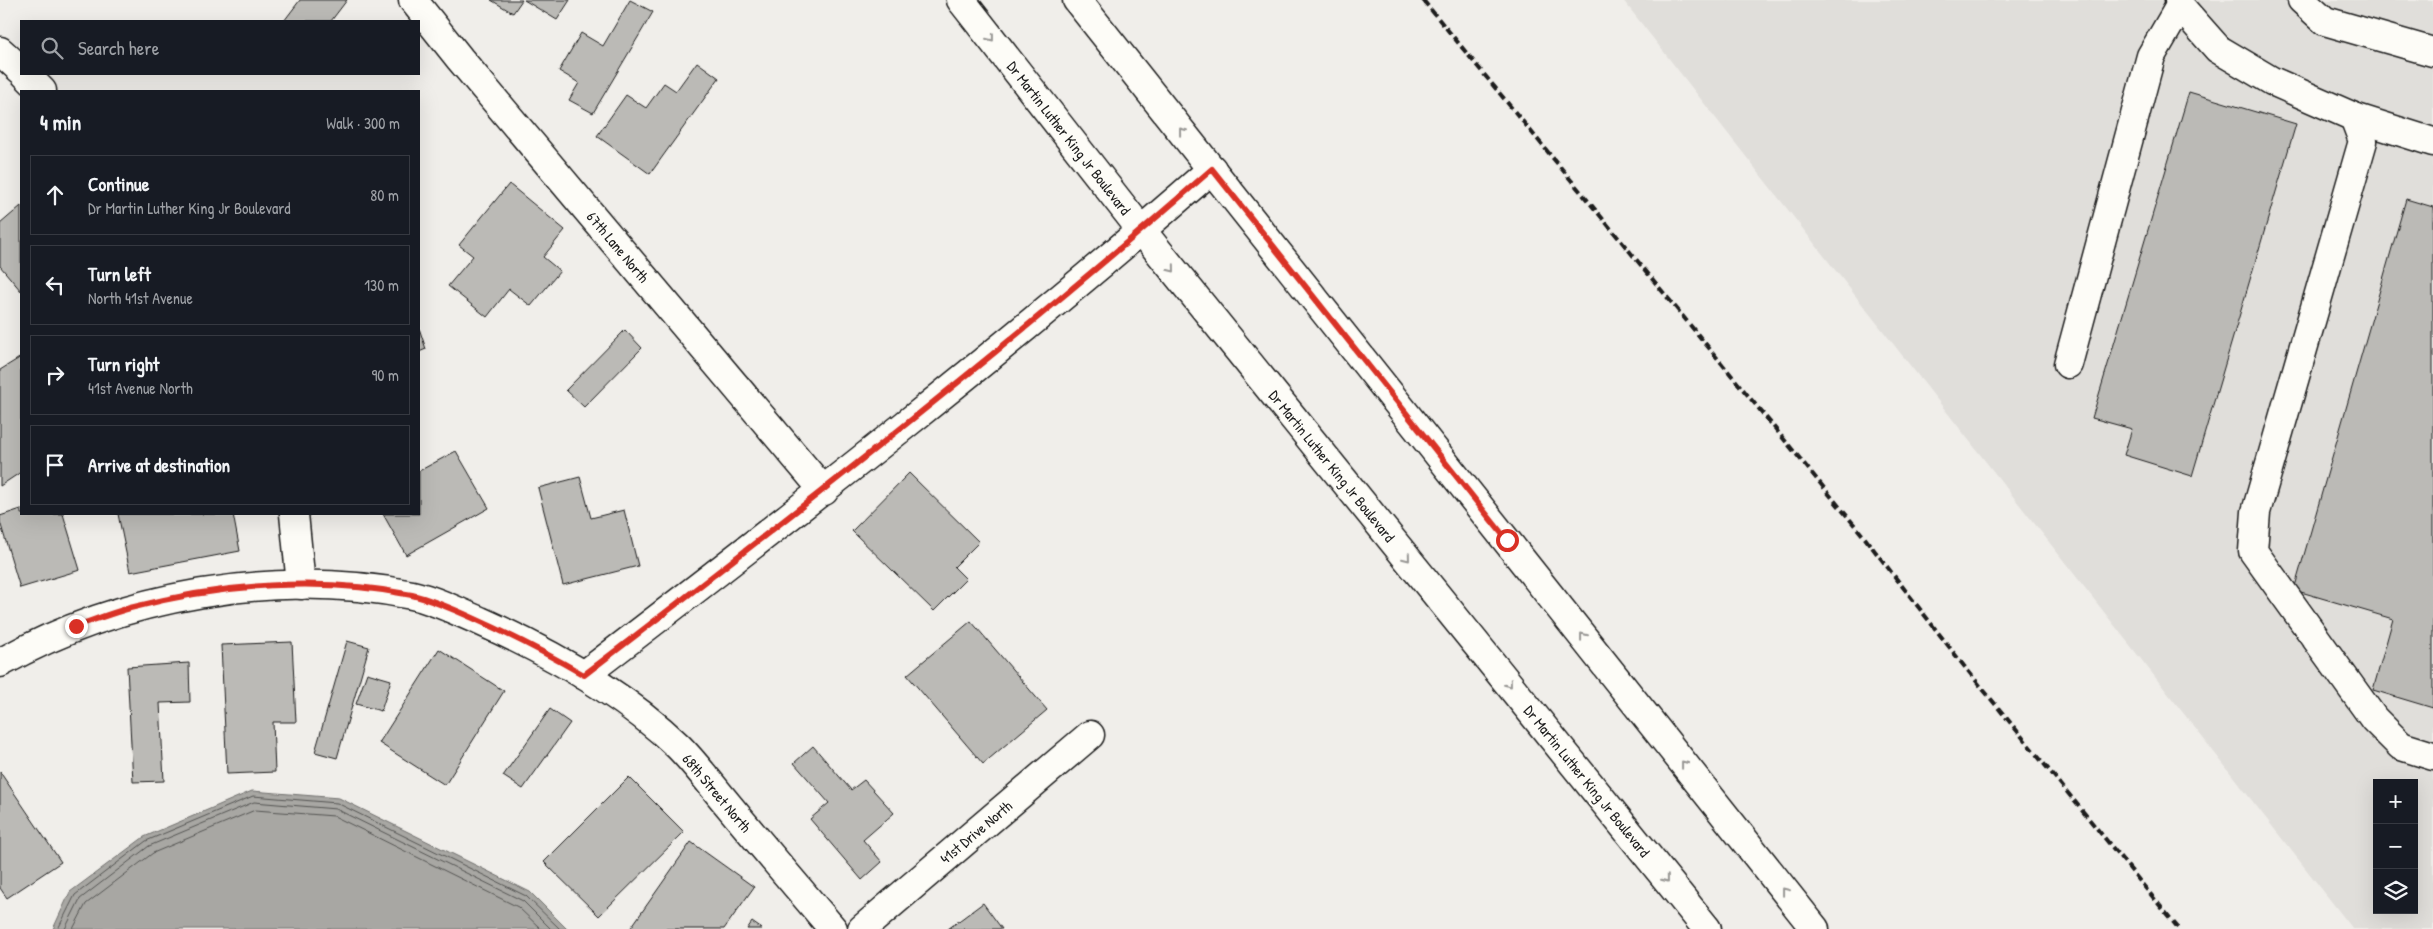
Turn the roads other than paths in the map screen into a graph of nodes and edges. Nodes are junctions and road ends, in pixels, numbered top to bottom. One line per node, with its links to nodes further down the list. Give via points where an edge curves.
1 (414, 0): 16 (street, 67th Lane North, via 460,60)
2 (961, 0): 14 (street, Dr Martin Luther King Jr Boulevard, one-way to 14)
3 (1078, 0): 13 (street, one-way to 3)
4 (2302, 0): 7 (street, via 2325,21)
5 (2180, 3): 11 (street, via 2218,49 2272,81); 15 (street, via 2151,56)
6 (0, 51): 8 (street)
7 (2433, 52)
8 (20, 69)
9 (26, 75): 10 (street)
10 (41, 90)
11 (2354, 118): 12 (street); 22 (street, via 2363,141 2256,512 2253,551 2374,719 2401,746)
12 (2433, 142)
13 (1212, 169): 14 (street); 26 (street, one-way to 13)
14 (1142, 231): 16 (street); 25 (street, Dr Martin Luther King Jr Boulevard, one-way to 25)
15 (2068, 364)
16 (824, 492): 20 (street)
17 (294, 515): 18 (street)
18 (302, 585): 19 (street, 68th Street North, via 214,591 130,608); 20 (street, 68th Street North, via 413,596 444,605 531,644)
19 (4, 654)
20 (584, 675): 23 (street, 68th Street North, via 678,746)
21 (1090, 735): 24 (street, 41st Drive North)
22 (2433, 756)
23 (833, 929)
24 (862, 929)
25 (1707, 929)
26 (1815, 929)

